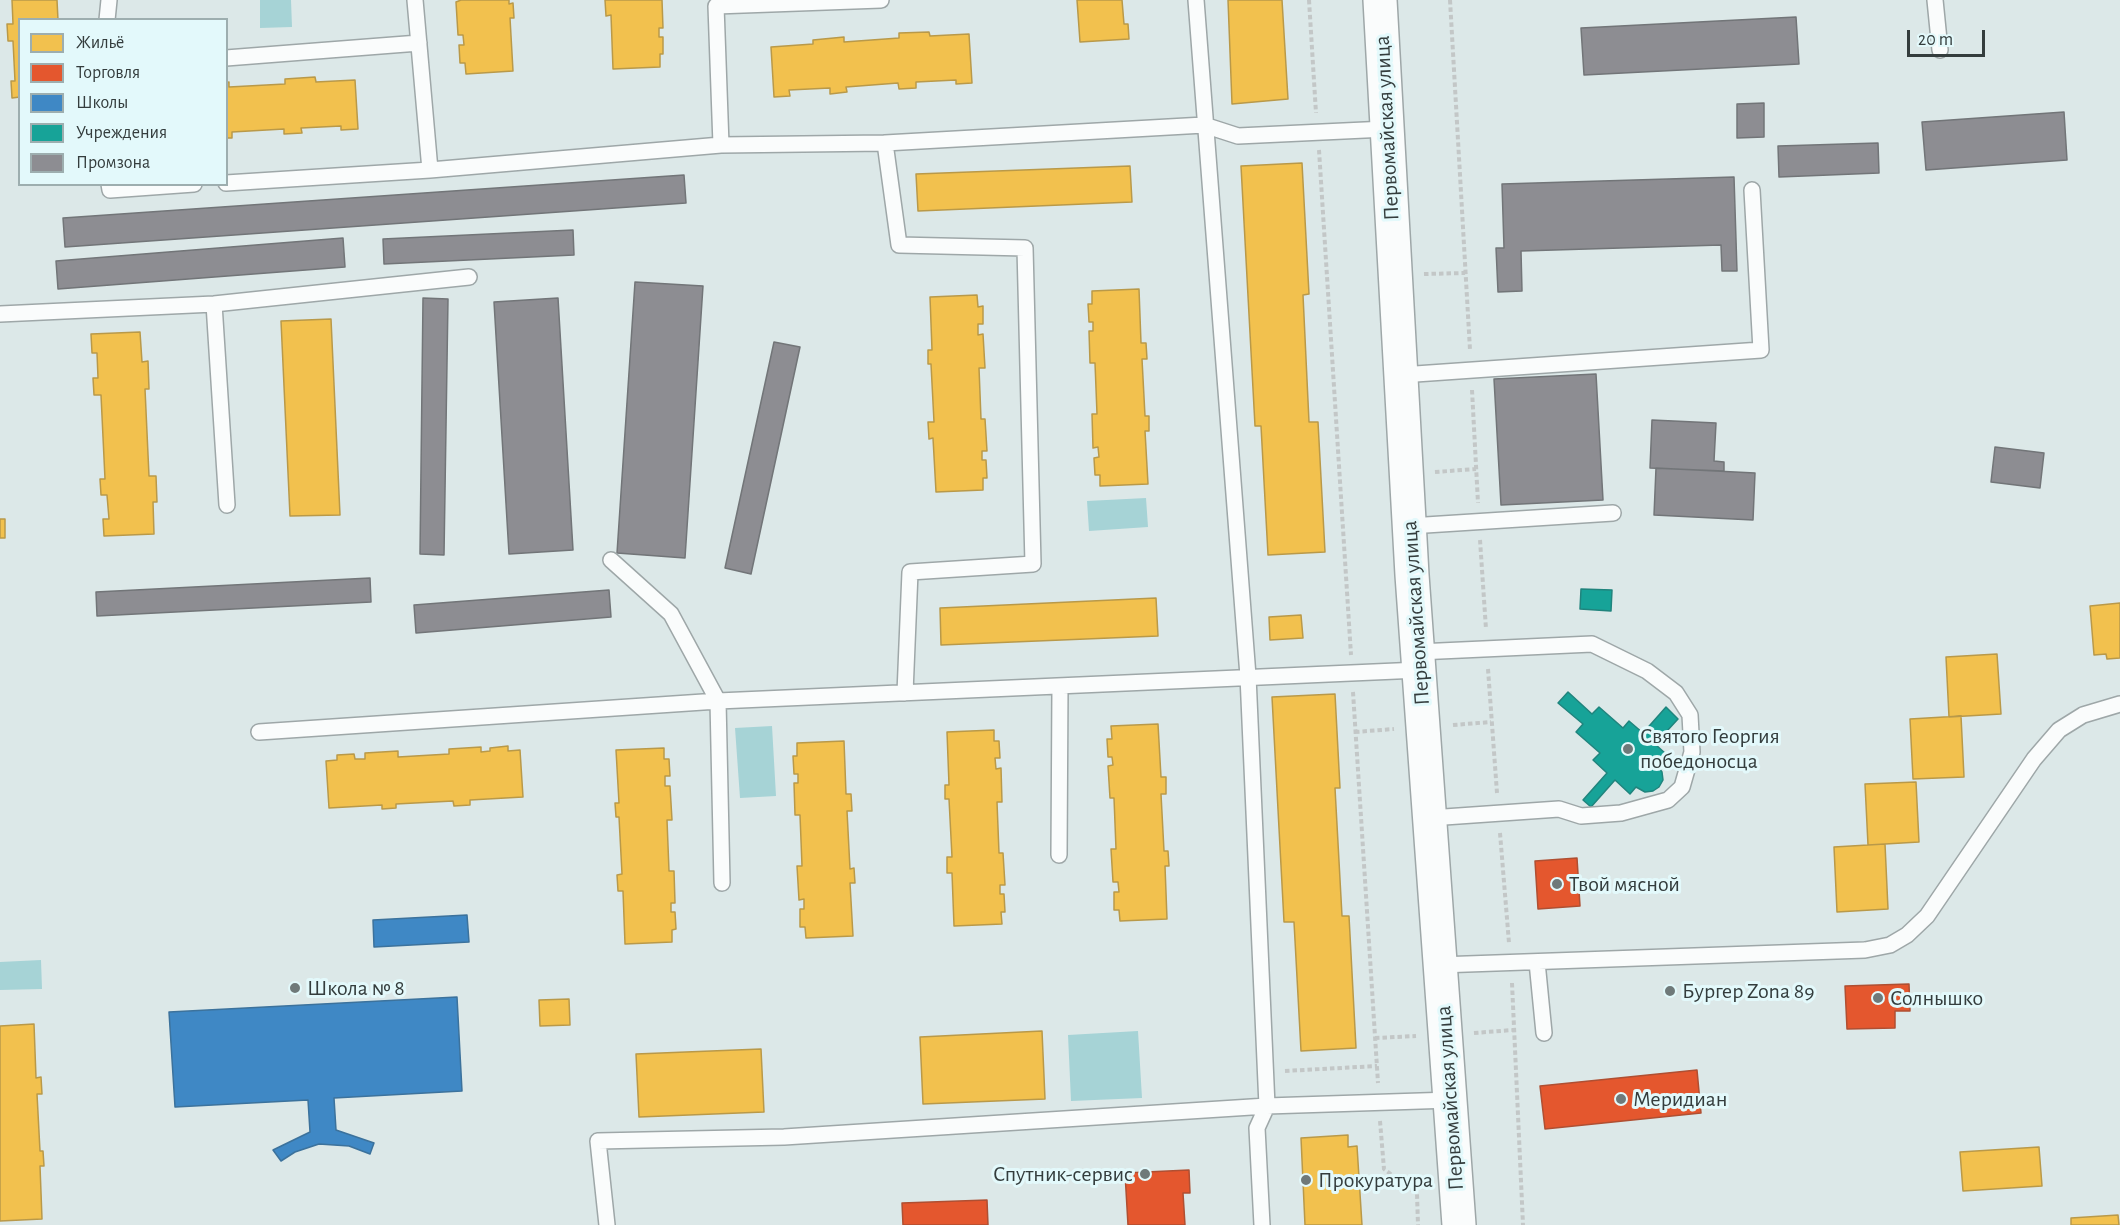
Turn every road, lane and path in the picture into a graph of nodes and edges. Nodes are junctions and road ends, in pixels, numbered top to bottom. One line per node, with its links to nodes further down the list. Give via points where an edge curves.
1 (109, 0): 10 (lane)
2 (415, 0): 11 (lane)
3 (881, 0): 9 (lane)
4 (1196, 0): 14 (lane)
5 (1309, 0): 16 (path)
6 (1380, 0): 15 (main road, Первомайская улица)
7 (1450, 0): 24 (path)
8 (1935, 0): 12 (lane)
9 (716, 3): 18 (lane)
10 (107, 18)
11 (419, 43): 13 (lane); 19 (lane)
12 (1940, 50)
13 (228, 58)
14 (1204, 125): 16 (lane, via 1238,136); 17 (lane); 41 (lane)
15 (1386, 129): 16 (lane); 25 (main road, Первомайская улица)
16 (1317, 133): 40 (path)
17 (885, 143): 18 (lane); 43 (lane, via 898,245 1025,248 1033,564 910,572)
18 (721, 146): 19 (lane)
19 (430, 170): 20 (lane)
20 (228, 183)
21 (109, 186): 22 (lane, via 110,190)
22 (166, 186)
23 (1752, 190): 29 (lane, via 1761,350)
24 (1465, 273): 25 (path); 29 (path)
25 (1394, 276): 30 (main road, Первомайская улица)
26 (469, 277): 27 (lane)
27 (214, 304): 28 (lane); 33 (lane)
28 (0, 314)
29 (1471, 370): 30 (lane); 31 (path)
30 (1401, 375): 32 (main road, Первомайская улица)
31 (1476, 469): 32 (path); 35 (path)
32 (1407, 474): 36 (main road, Первомайская улица)
33 (226, 505)
34 (1613, 513): 35 (lane)
35 (1479, 521): 36 (lane); 38 (path)
36 (1410, 526): 39 (main road, Первомайская улица)
37 (611, 560): 44 (lane, via 671,614)
38 (1487, 649): 39 (lane); 47 (path); 47 (lane, via 1592,644 1647,671 1676,693 1690,715 1692,753 1682,787 1668,800 1621,813 1581,816 1559,808)
39 (1419, 661): 40 (lane); 48 (main road, Первомайская улица)
40 (1352, 673): 41 (lane); 55 (path)
41 (1248, 676): 42 (lane); 56 (lane)
42 (1060, 686): 43 (lane); 49 (lane)
43 (905, 693): 44 (lane)
44 (718, 701): 46 (lane); 50 (lane)
45 (2120, 704): 52 (lane, via 2083,715 2059,730 2034,759 1927,916 1890,945 1786,954)
46 (259, 732)
47 (1498, 813): 48 (lane); 51 (path)
48 (1430, 819): 53 (main road, Первомайская улица)
49 (1059, 855)
50 (722, 883)
51 (1511, 961): 52 (lane); 53 (lane); 64 (path)
52 (1537, 962): 54 (lane)
53 (1439, 965): 57 (main road, Первомайская улица)
54 (1544, 1033)
55 (1377, 1066): 56 (path); 58 (path)
56 (1266, 1072): 59 (lane)
57 (1451, 1100): 58 (lane); 63 (main road, Первомайская улица)
58 (1379, 1102): 59 (lane); 62 (path, via 1384,1169 1417,1194)
59 (1267, 1106): 60 (lane, via 885,1132 598,1141); 61 (lane, via 1257,1128)
60 (607, 1225)
61 (1262, 1225)
62 (1418, 1225)
63 (1459, 1225)
64 (1523, 1225)

